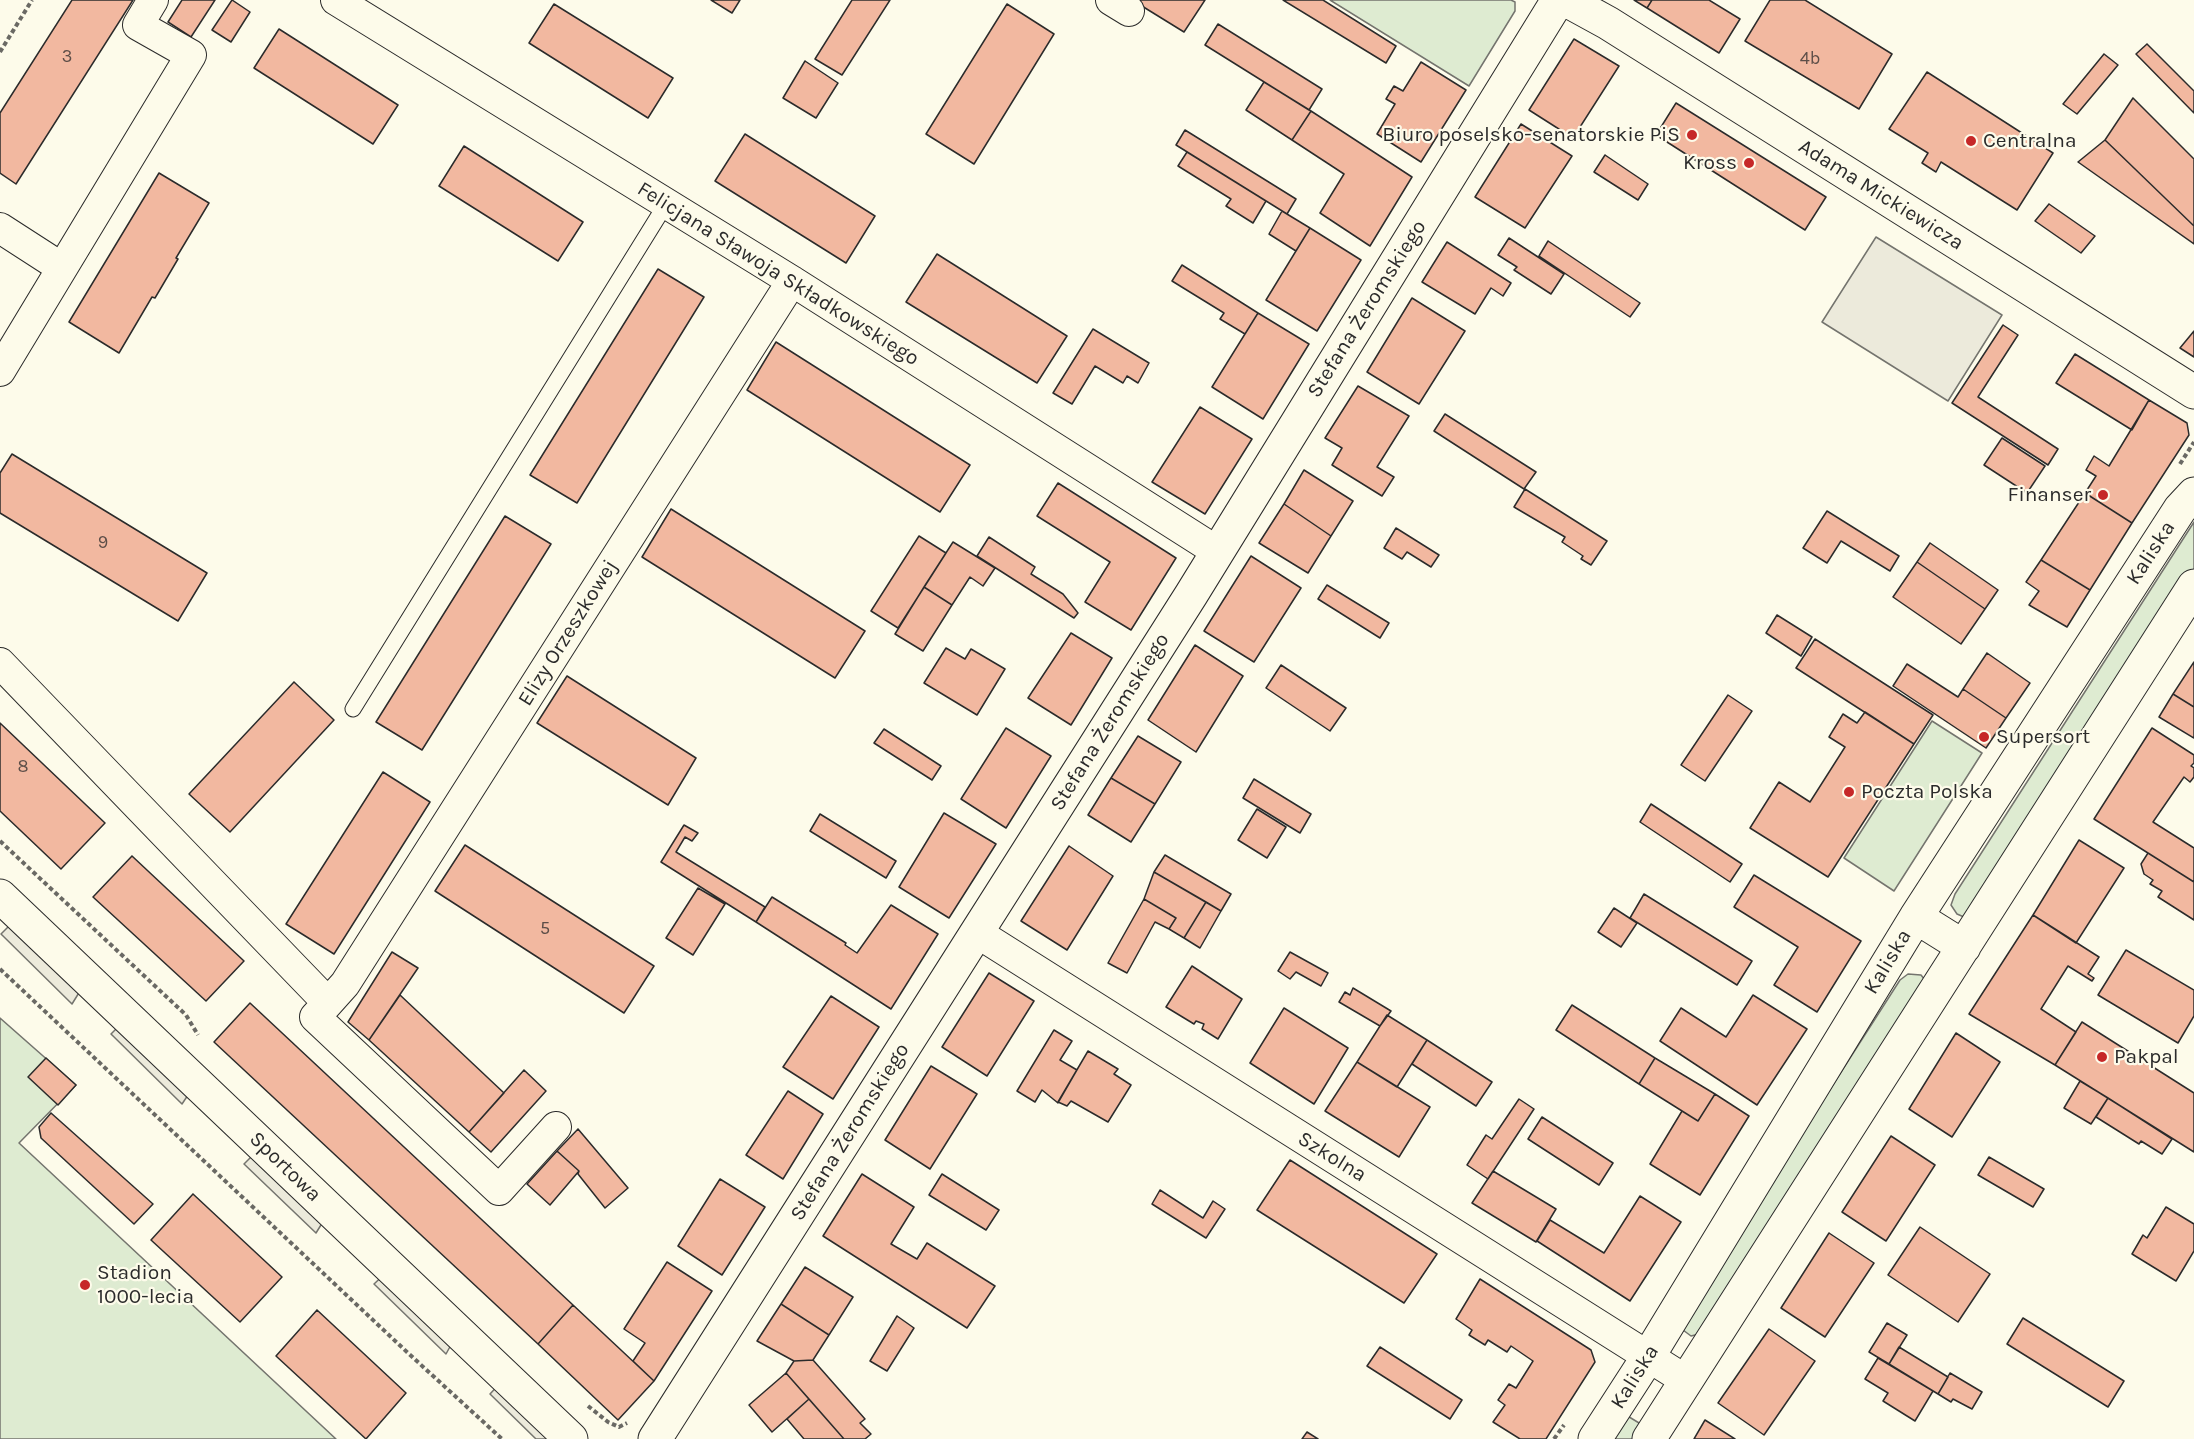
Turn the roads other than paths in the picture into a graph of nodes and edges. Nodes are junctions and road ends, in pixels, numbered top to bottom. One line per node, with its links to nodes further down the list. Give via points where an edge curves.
1 (153, 0): 7 (street, via 138,25 191,55)
2 (336, 0): 5 (street, Felicjana Sławoja Składkowskiego)
3 (1558, 0): 12 (street, Stefana Żeromskiego)
4 (1566, 0): 10 (street, Adama Mickiewicza)
5 (666, 204): 8 (street, Felicjana Sławoja Składkowskiego); 15 (lane)
6 (0, 228): 7 (street)
7 (62, 268): 9 (street)
8 (792, 281): 12 (street, Felicjana Sławoja Składkowskiego); 20 (street, Elizy Orzeszkowej)
9 (0, 371)
10 (2194, 392)
11 (2194, 494): 17 (street, Kaliska, via 2180,509)
12 (1218, 552): 18 (street, Stefana Żeromskiego)
13 (2194, 586): 19 (street)
14 (0, 663): 20 (street)
15 (352, 709)
16 (0, 896): 25 (street, Sportowa)
17 (1916, 916): 19 (street); 22 (street, Kaliska)
18 (976, 932): 22 (street, Szkolna); 24 (street, Stefana Żeromskiego)
19 (1964, 947): 23 (street)
20 (337, 994): 21 (street, Elizy Orzeszkowej, via 315,1017 499,1190)
21 (556, 1127)
22 (1648, 1357): 23 (street, Szkolna); 26 (street, Kaliska)
23 (1687, 1381): 27 (street)
24 (644, 1429)
25 (570, 1439)
26 (1595, 1439)
27 (1649, 1439)

